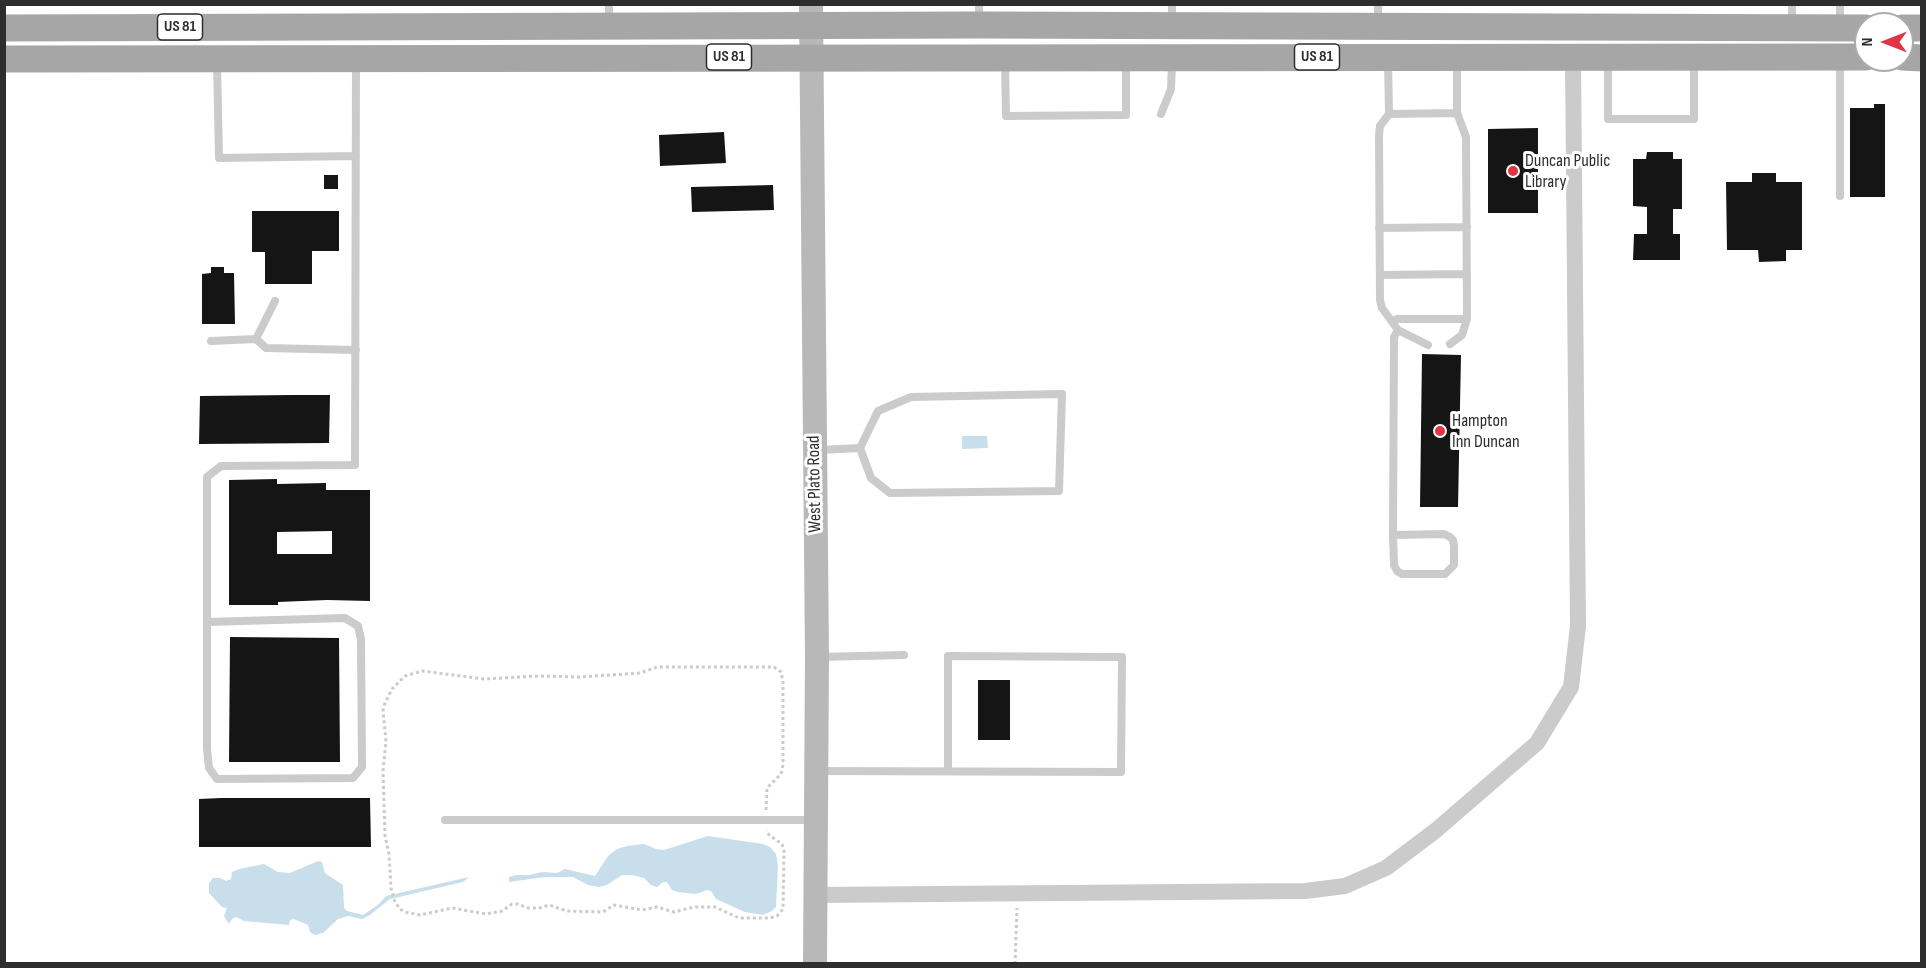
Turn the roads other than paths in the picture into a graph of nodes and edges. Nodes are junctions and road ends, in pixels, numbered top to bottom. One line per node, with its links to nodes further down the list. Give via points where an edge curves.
1 (609, 15): 2 (main road, US 81); 9 (main road, US 81)
2 (811, 15): 3 (main road, US 81); 11 (street, West Plato Road)
3 (979, 15): 4 (main road, US 81)
4 (1172, 15): 5 (main road, US 81); 14 (main road)
5 (1378, 15): 8 (main road, US 81)
6 (1792, 16): 7 (main road, US 81); 8 (main road, US 81)
7 (1849, 20): 19 (main road)
8 (1590, 26): 17 (main road)
9 (356, 27): 10 (main road, US 81); 21 (main road)
10 (4, 28)
11 (811, 57): 12 (main road, US 81); 21 (main road, US 81); 42 (street, West Plato Road)
12 (1005, 57): 13 (main road, US 81); 13 (lane, via 1006,116 1126,115)
13 (1126, 57): 14 (main road, US 81)
14 (1172, 57): 15 (main road, US 81); 24 (lane, via 1171,88)
15 (1388, 57): 16 (main road, US 81); 25 (lane)
16 (1457, 57): 17 (main road, US 81); 23 (lane)
17 (1590, 57): 18 (main road, US 81); 18 (lane, via 1608,119 1694,119); 51 (street, via 1578,626 1571,687 1537,743 1386,868 1345,886 1305,891)
18 (1694, 57): 19 (main road, US 81)
19 (1853, 57): 27 (lane)
20 (217, 58): 21 (main road, US 81); 22 (main road, US 81); 26 (lane, via 219,158)
21 (356, 58): 26 (lane)
22 (4, 59)
23 (1457, 113): 25 (lane); 28 (lane, via 1466,137)
24 (1161, 114)
25 (1389, 114): 29 (lane, via 1379,135)
26 (356, 156): 40 (lane)
27 (1840, 196)
28 (1467, 227): 29 (lane); 30 (lane)
29 (1379, 228): 31 (lane)
30 (1467, 274): 31 (lane); 33 (lane)
31 (1380, 275): 34 (lane, via 1382,308)
32 (275, 301): 36 (lane)
33 (1467, 319): 34 (lane); 38 (lane, via 1462,335)
34 (1392, 322): 35 (lane)
35 (1398, 330): 39 (lane); 43 (lane, via 1394,337)
36 (256, 339): 37 (lane); 40 (lane, via 266,348)
37 (211, 341)
38 (1450, 344)
39 (1428, 345)
40 (356, 350): 44 (lane, via 355,465 221,466 207,477)
41 (860, 448): 41 (lane, via 878,411 910,397 1062,394 1059,491 890,493 871,478); 42 (lane)
42 (814, 450): 46 (street, West Plato Road)
43 (1393, 535): 43 (lane, via 1394,565 1402,574 1445,574 1454,565 1453,540 1444,534)
44 (207, 622): 44 (lane, via 207,749 209,768 217,779 353,777 362,767 358,627 345,618)
45 (904, 655): 46 (lane)
46 (817, 657): 47 (street, West Plato Road)
47 (815, 771): 48 (lane); 50 (street, West Plato Road)
48 (948, 771): 48 (lane, via 948,656 1122,657 1121,772)
49 (444, 820): 50 (lane)
50 (815, 820): 51 (street, West Plato Road)
51 (815, 896): 52 (street, West Plato Road)
52 (815, 963)

